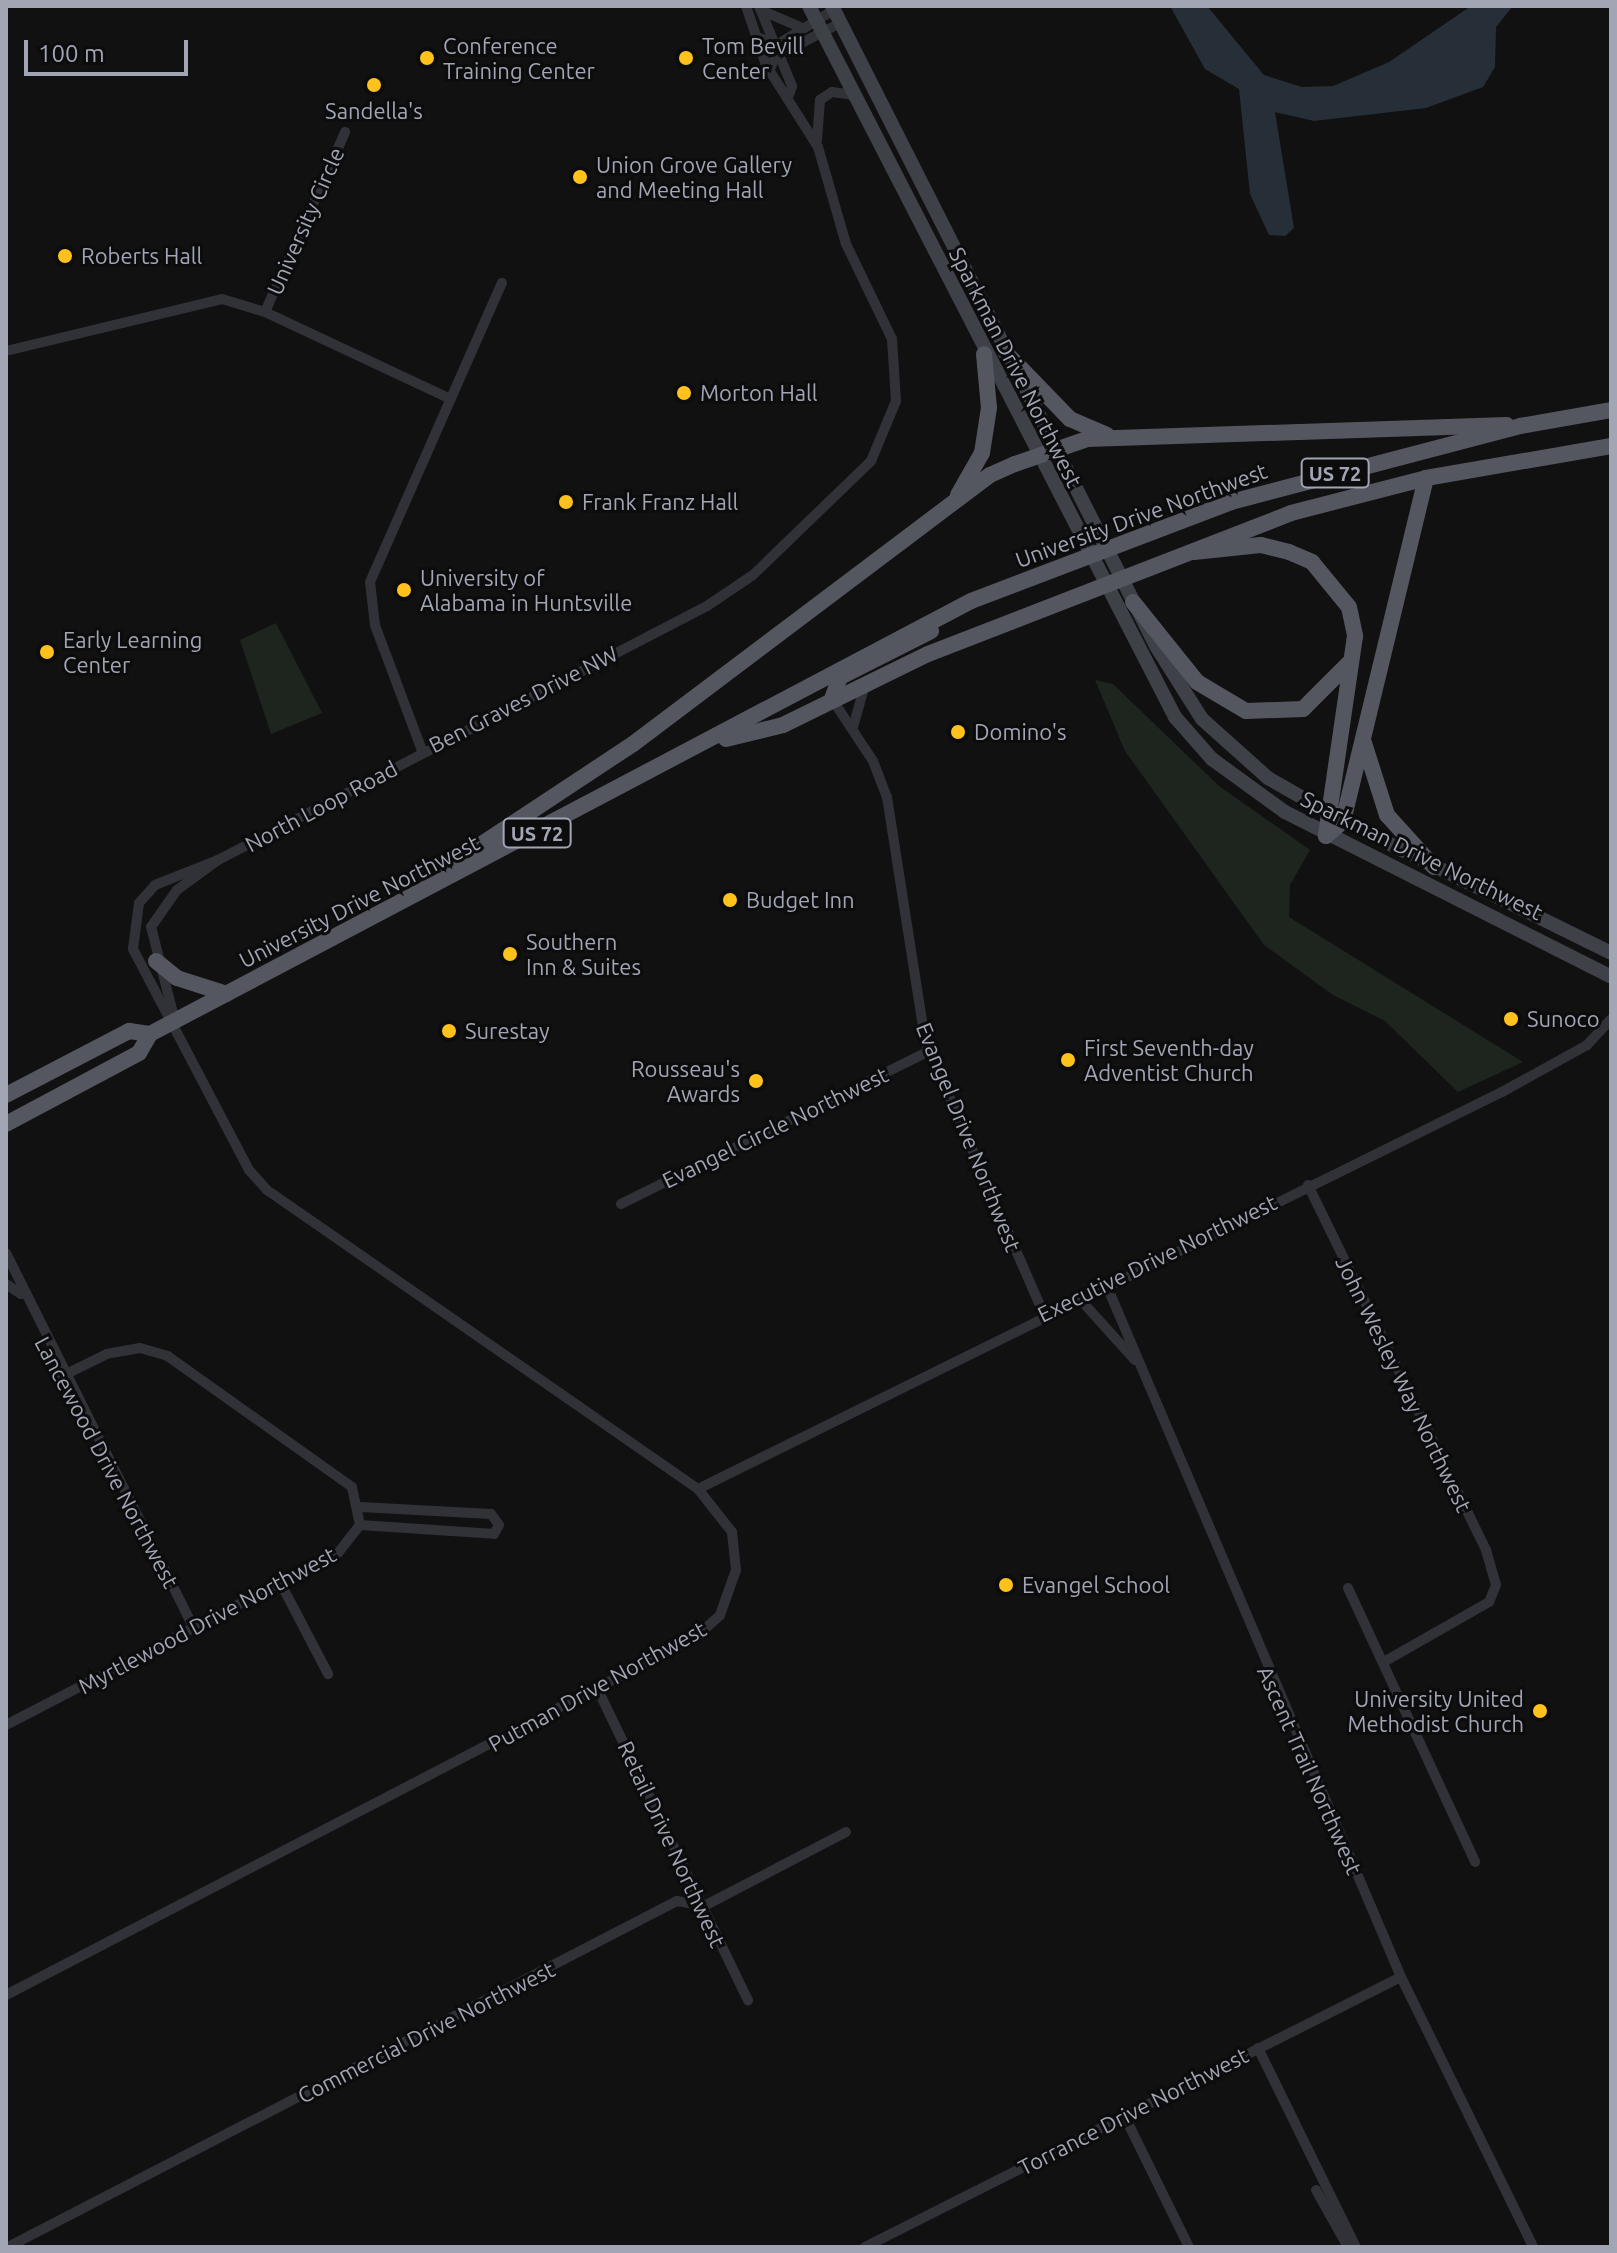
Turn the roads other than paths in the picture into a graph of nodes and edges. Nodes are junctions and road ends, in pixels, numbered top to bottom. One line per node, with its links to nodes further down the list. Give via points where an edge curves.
1 (746, 6): 6 (street, Ben Graves Drive NW)
2 (760, 7): 5 (street, via 781,25); 7 (street, Ben Graves Drive NW)
3 (835, 13): 4 (street); 16 (main road, Sparkman Drive Northwest)
4 (816, 19): 5 (street); 7 (street); 10 (main road, Sparkman Drive Northwest)
5 (800, 27): 7 (street)
6 (755, 36): 7 (street); 8 (street, Ben Graves Drive NW)
7 (777, 50): 8 (street); 9 (street, Ben Graves Drive NW)
8 (769, 71): 9 (street, Ben Graves Drive NW)
9 (789, 95): 12 (street, Ben Graves Drive NW)
10 (854, 95): 12 (street, via 832,92 820,100); 17 (main road, Sparkman Drive Northwest)
11 (345, 132): 14 (street, University Circle)
12 (818, 147): 36 (street, Ben Graves Drive NW, via 846,244 892,339 896,401 871,461 753,575 707,606)
13 (502, 283): 18 (street)
14 (265, 312): 15 (street, via 208,299); 18 (street)
15 (6, 351)
16 (1006, 353): 21 (highway, via 1070,419); 23 (main road, Sparkman Drive Northwest)
17 (984, 354): 24 (main road, Sparkman Drive Northwest); 26 (highway, via 989,408 982,453)
18 (451, 399): 36 (street, Ben Graves Drive NW, via 370,582 375,625)
19 (1611, 410): 20 (highway, University Drive Northwest / US 72)
20 (1520, 426): 21 (highway, via 1460,421); 29 (highway, University Drive Northwest / US 72, via 1231,502)
21 (1112, 438): 23 (highway)
22 (1611, 446): 25 (highway, University Drive Northwest / US 72)
23 (1058, 452): 24 (highway); 28 (main road, Sparkman Drive Northwest)
24 (1039, 461): 26 (highway, via 990,475); 39 (main road, Sparkman Drive Northwest, via 1175,717 1212,759)
25 (1426, 478): 27 (highway, University Drive Northwest / US 72, via 1291,513); 35 (highway)
26 (953, 503): 42 (highway, via 645,735)
27 (1176, 554): 30 (highway, via 1261,545 1312,562 1349,607 1355,636); 31 (highway, University Drive Northwest / US 72)
28 (1133, 602): 30 (highway, via 1197,682 1246,711 1303,709); 37 (main road, Sparkman Drive Northwest, via 1202,719 1268,778)
29 (955, 609): 32 (highway, US 72, via 932,630 840,677); 34 (highway, University Drive Northwest / US 72, via 769,702)
30 (1349, 663): 37 (highway)
31 (872, 679): 32 (highway, University Drive Northwest / US 72); 33 (street, via 853,708)
32 (832, 699): 33 (street, Evangel Drive Northwest); 34 (highway, University Drive Northwest / US 72, via 783,725)
33 (853, 727): 50 (street, Evangel Drive Northwest, via 887,797)
34 (717, 741): 42 (highway, University Drive Northwest / US 72)
35 (1364, 741): 38 (highway); 41 (highway, via 1387,815)
36 (423, 753): 40 (street, North Loop Road)
37 (1326, 812): 38 (main road, Sparkman Drive Northwest); 39 (highway)
38 (1343, 821): 39 (highway); 41 (main road, Sparkman Drive Northwest)
39 (1326, 836): 45 (main road, Sparkman Drive Northwest)
40 (218, 860): 44 (street, North Loop Road, via 158,909 151,927); 48 (street, North Loop Road, via 155,885 132,925 144,975)
41 (1434, 867): 43 (main road, Sparkman Drive Northwest)
42 (345, 933): 46 (highway, University Drive Northwest / US 72)
43 (1611, 953)
44 (156, 961): 46 (highway, via 177,978); 48 (street, North Loop Road)
45 (1611, 977)
46 (227, 994): 48 (highway, University Drive Northwest / US 72)
47 (1611, 1019): 53 (street, Executive Drive Northwest, via 1587,1045 1502,1092)
48 (175, 1021): 49 (highway, University Drive Northwest / US 72); 63 (street, Putman Drive Northwest, via 249,1170 267,1190)
49 (150, 1034): 51 (highway, University Drive Northwest / US 72, via 129,1031); 52 (highway, University Drive Northwest / US 72, via 139,1053)
50 (929, 1051): 54 (street, Evangel Circle Northwest); 60 (street, Evangel Drive Northwest)
51 (6, 1095)
52 (6, 1124)
53 (1308, 1185): 57 (street, Executive Drive Northwest); 69 (street, John Wesley Way Northwest, via 1486,1550 1496,1585 1489,1602)
54 (621, 1204)
55 (6, 1253): 58 (street, Lancewood Drive Northwest)
56 (6, 1284): 58 (street, Lancewood Drive Northwest)
57 (1106, 1284): 59 (street, Executive Drive Northwest); 61 (street, Ascent Trail Northwest)
58 (21, 1294): 62 (street, Lancewood Drive Northwest)
59 (1078, 1297): 60 (street, Executive Drive Northwest); 61 (street)
60 (1043, 1313): 63 (street, Executive Drive Northwest)
61 (1139, 1364): 76 (street, Ascent Trail Northwest)
62 (62, 1376): 64 (street, via 107,1354 140,1348 168,1356 318,1457 352,1487); 68 (street, Lancewood Drive Northwest)
63 (698, 1489): 71 (street, Putman Drive Northwest, via 732,1532 737,1557 727,1601 697,1636)
64 (360, 1507): 65 (street); 65 (street, via 491,1514 499,1525 494,1534)
65 (360, 1525): 66 (street, Myrtlewood Drive Northwest, via 338,1553)
66 (280, 1582): 68 (street, Myrtlewood Drive Northwest); 70 (street)
67 (1348, 1588): 69 (street)
68 (194, 1629): 72 (street, Myrtlewood Drive Northwest)
69 (1384, 1662): 74 (street)
70 (328, 1674)
71 (597, 1688): 75 (street, Retail Drive Northwest); 77 (street, Putman Drive Northwest)
72 (6, 1725)
73 (846, 1832): 75 (street, Commercial Drive Northwest)
74 (1475, 1862)
75 (704, 1906): 78 (street, Retail Drive Northwest); 82 (street, Commercial Drive Northwest, via 677,1901)
76 (1401, 1977): 79 (street, Torrance Drive Northwest); 87 (street, Ascent Trail Northwest)
77 (6, 1995)
78 (748, 2000)
79 (1258, 2048): 80 (street, Torrance Drive Northwest); 86 (street)
80 (1124, 2115): 83 (street, Torrance Drive Northwest); 84 (street)
81 (1316, 2190): 85 (street)
82 (8, 2247)
83 (865, 2247)
84 (1189, 2247)
85 (1348, 2247)
86 (1356, 2247)
87 (1533, 2247)

